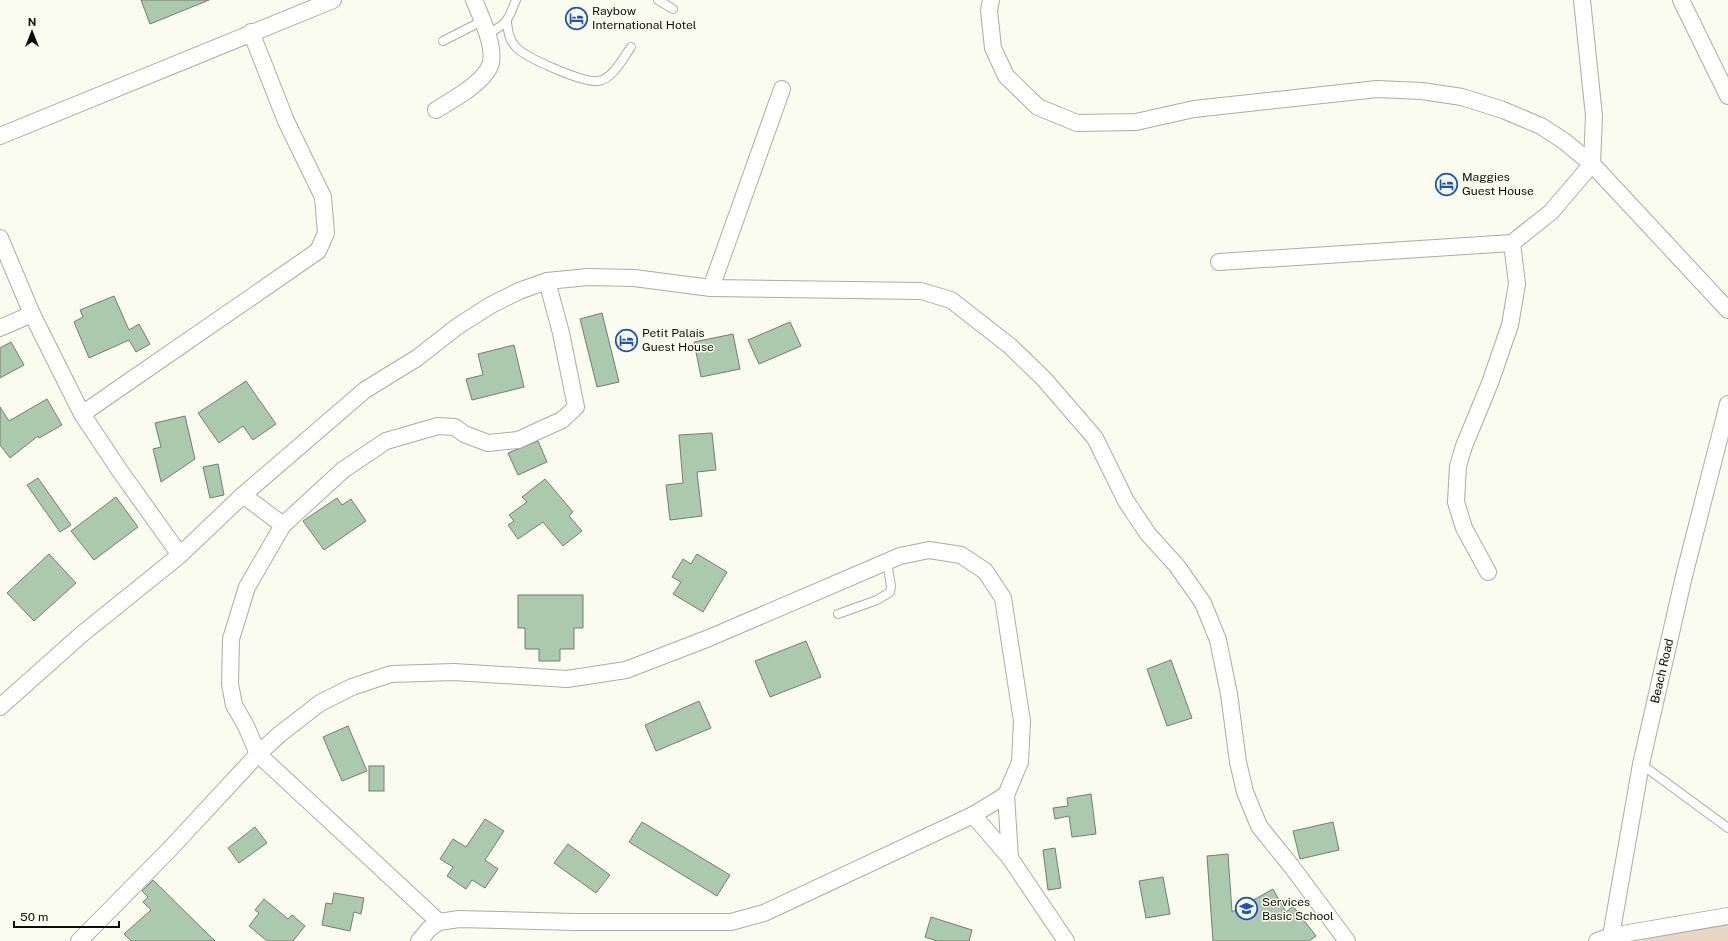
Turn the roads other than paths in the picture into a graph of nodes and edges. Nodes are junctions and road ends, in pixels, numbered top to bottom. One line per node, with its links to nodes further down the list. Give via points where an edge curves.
1 (333, 0): 11 (street)
2 (474, 0): 10 (street)
3 (516, 0): 9 (lane)
4 (658, 0): 8 (lane)
5 (991, 0): 18 (street, via 989,10 993,48 1006,76 1038,107 1076,123 1136,122 1194,109 1377,89 1422,91 1462,98 1503,110 1541,126)
6 (1582, 0): 18 (street, via 1594,116)
7 (1681, 0): 15 (street)
8 (672, 9)
9 (507, 22): 10 (lane, via 498,29); 13 (lane, via 508,34 514,46 523,54 586,80 598,81 608,77)
10 (485, 27): 12 (lane); 16 (street, via 492,54 489,67 471,86)
11 (251, 32): 17 (street); 28 (street, via 286,121 323,197 326,233 318,251)
12 (443, 41)
13 (632, 47)
14 (782, 89): 23 (street)
15 (1728, 96)
16 (436, 110)
17 (0, 136)
18 (1592, 164): 20 (street, via 1551,212); 24 (street)
19 (0, 238): 25 (street)
20 (1512, 243): 21 (street); 33 (street, via 1517,284 1510,325 1458,466 1456,502 1464,528)
21 (1219, 262)
22 (548, 281): 23 (street, via 588,277 634,278); 29 (street, via 491,304 417,358 365,390); 30 (street, via 576,407 562,420 511,441 488,443 464,434 455,427 438,426 386,442 343,470)
23 (711, 288): 47 (street, via 921,291 951,300 1010,346 1044,379 1095,438 1126,501 1148,534 1177,566 1202,603 1218,640 1229,694 1238,762 1245,792 1259,826)
24 (1728, 310)
25 (32, 314): 26 (street); 28 (street)
26 (0, 328)
27 (1728, 404): 37 (street, Beach Road, via 1684,576)
28 (82, 414): 31 (street)
29 (243, 495): 30 (street); 31 (street)
30 (283, 525): 36 (street, via 247,586 232,639 230,684 234,705)
31 (180, 555): 35 (street, via 82,634)
32 (887, 562): 34 (lane, via 890,592 877,600); 36 (street, via 626,670 567,679 454,672 391,674 352,687 320,703); 38 (street, via 900,556 929,550 961,555 985,571 1003,598 1022,721 1020,762)
33 (1488, 572)
34 (838, 614)
35 (0, 707)
36 (258, 754): 43 (street); 45 (street, via 169,850)
37 (1641, 764): 40 (lane); 44 (street, Beach Road)
38 (1006, 795): 39 (street); 41 (street)
39 (973, 815): 41 (street); 43 (street, via 764,913 731,922 459,919)
40 (1728, 828)
41 (1010, 858): 46 (street)
42 (1728, 916): 44 (street)
43 (430, 933)
44 (1607, 939)
45 (79, 941)
46 (1066, 941)
47 (1347, 941)

